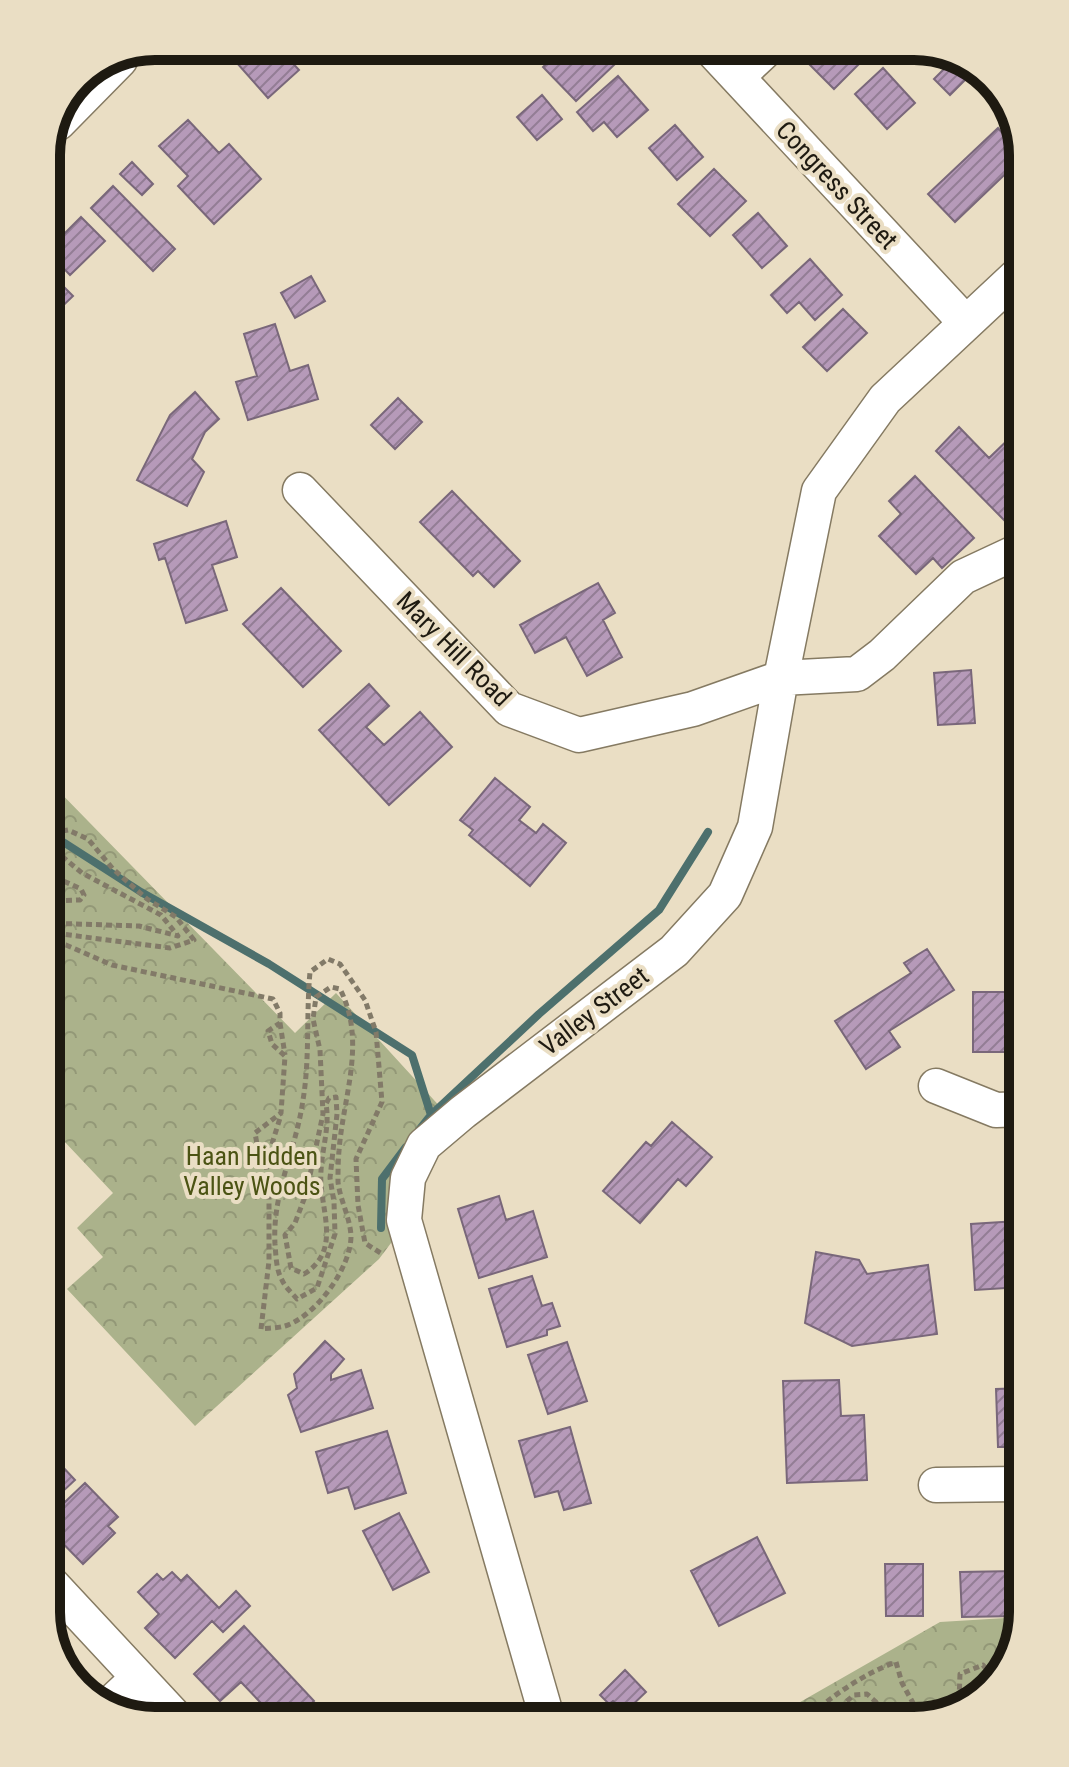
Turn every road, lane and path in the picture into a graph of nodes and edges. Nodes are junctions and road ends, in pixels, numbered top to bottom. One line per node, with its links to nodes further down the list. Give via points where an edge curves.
1 (721, 60): 3 (street, Congress Street)
2 (755, 60): 3 (street)
3 (737, 77): 5 (street, Congress Street)
4 (1009, 283): 5 (street, Valley Street)
5 (966, 323): 8 (street, Valley Street, via 885,399 819,491)
6 (300, 490): 8 (street, Mary Hill Road, via 509,709 579,735 693,709)
7 (1009, 556): 8 (street, Mary Hill Road, via 963,577 857,674)
8 (781, 678): 31 (street, Valley Street, via 755,827 725,895 674,951 424,1145 408,1178 404,1220)
9 (60, 831): 14 (path, via 88,839 113,869 176,917 194,940 170,948)
10 (60, 855): 13 (path, via 82,873 161,915 178,936 139,926)
11 (60, 879): 12 (path, via 84,895)
12 (60, 901)
13 (60, 923)
14 (60, 934)
15 (60, 944): 16 (path, via 112,965 273,999)
16 (280, 1023): 17 (path); 17 (path, via 268,1031 272,1044)
17 (285, 1056): 20 (path)
18 (936, 1086): 19 (street, via 996,1110)
19 (1009, 1110)
20 (281, 1113): 21 (path); 21 (path, via 255,1133)
21 (266, 1163): 22 (path, via 269,1261 261,1329 285,1326 309,1313 334,1283 351,1236 338,1183 354,1059 349,1008 340,989 331,987 316,997 313,1019 323,1114 306,1194 285,1235 291,1268 304,1274 317,1265 327,1237 320,1175 326,1104 336,1097 330,1178 335,1234 317,1288 297,1299 281,1280 274,1221 303,1101 310,972 328,959 340,964 365,1000 376,1032 382,1102 356,1159 358,1205 365,1243)
22 (393, 1263)
23 (1009, 1484): 24 (street)
24 (936, 1485)
25 (60, 1593): 27 (street)
26 (988, 1671): 28 (path, via 983,1665 960,1674)
27 (138, 1678): 29 (street); 30 (street)
28 (959, 1695)
29 (116, 1698)
30 (166, 1707)
31 (544, 1707)
32 (820, 1707): 35 (path, via 896,1662)
33 (840, 1707): 34 (path, via 854,1695 867,1694)
34 (878, 1707)
35 (915, 1707)

